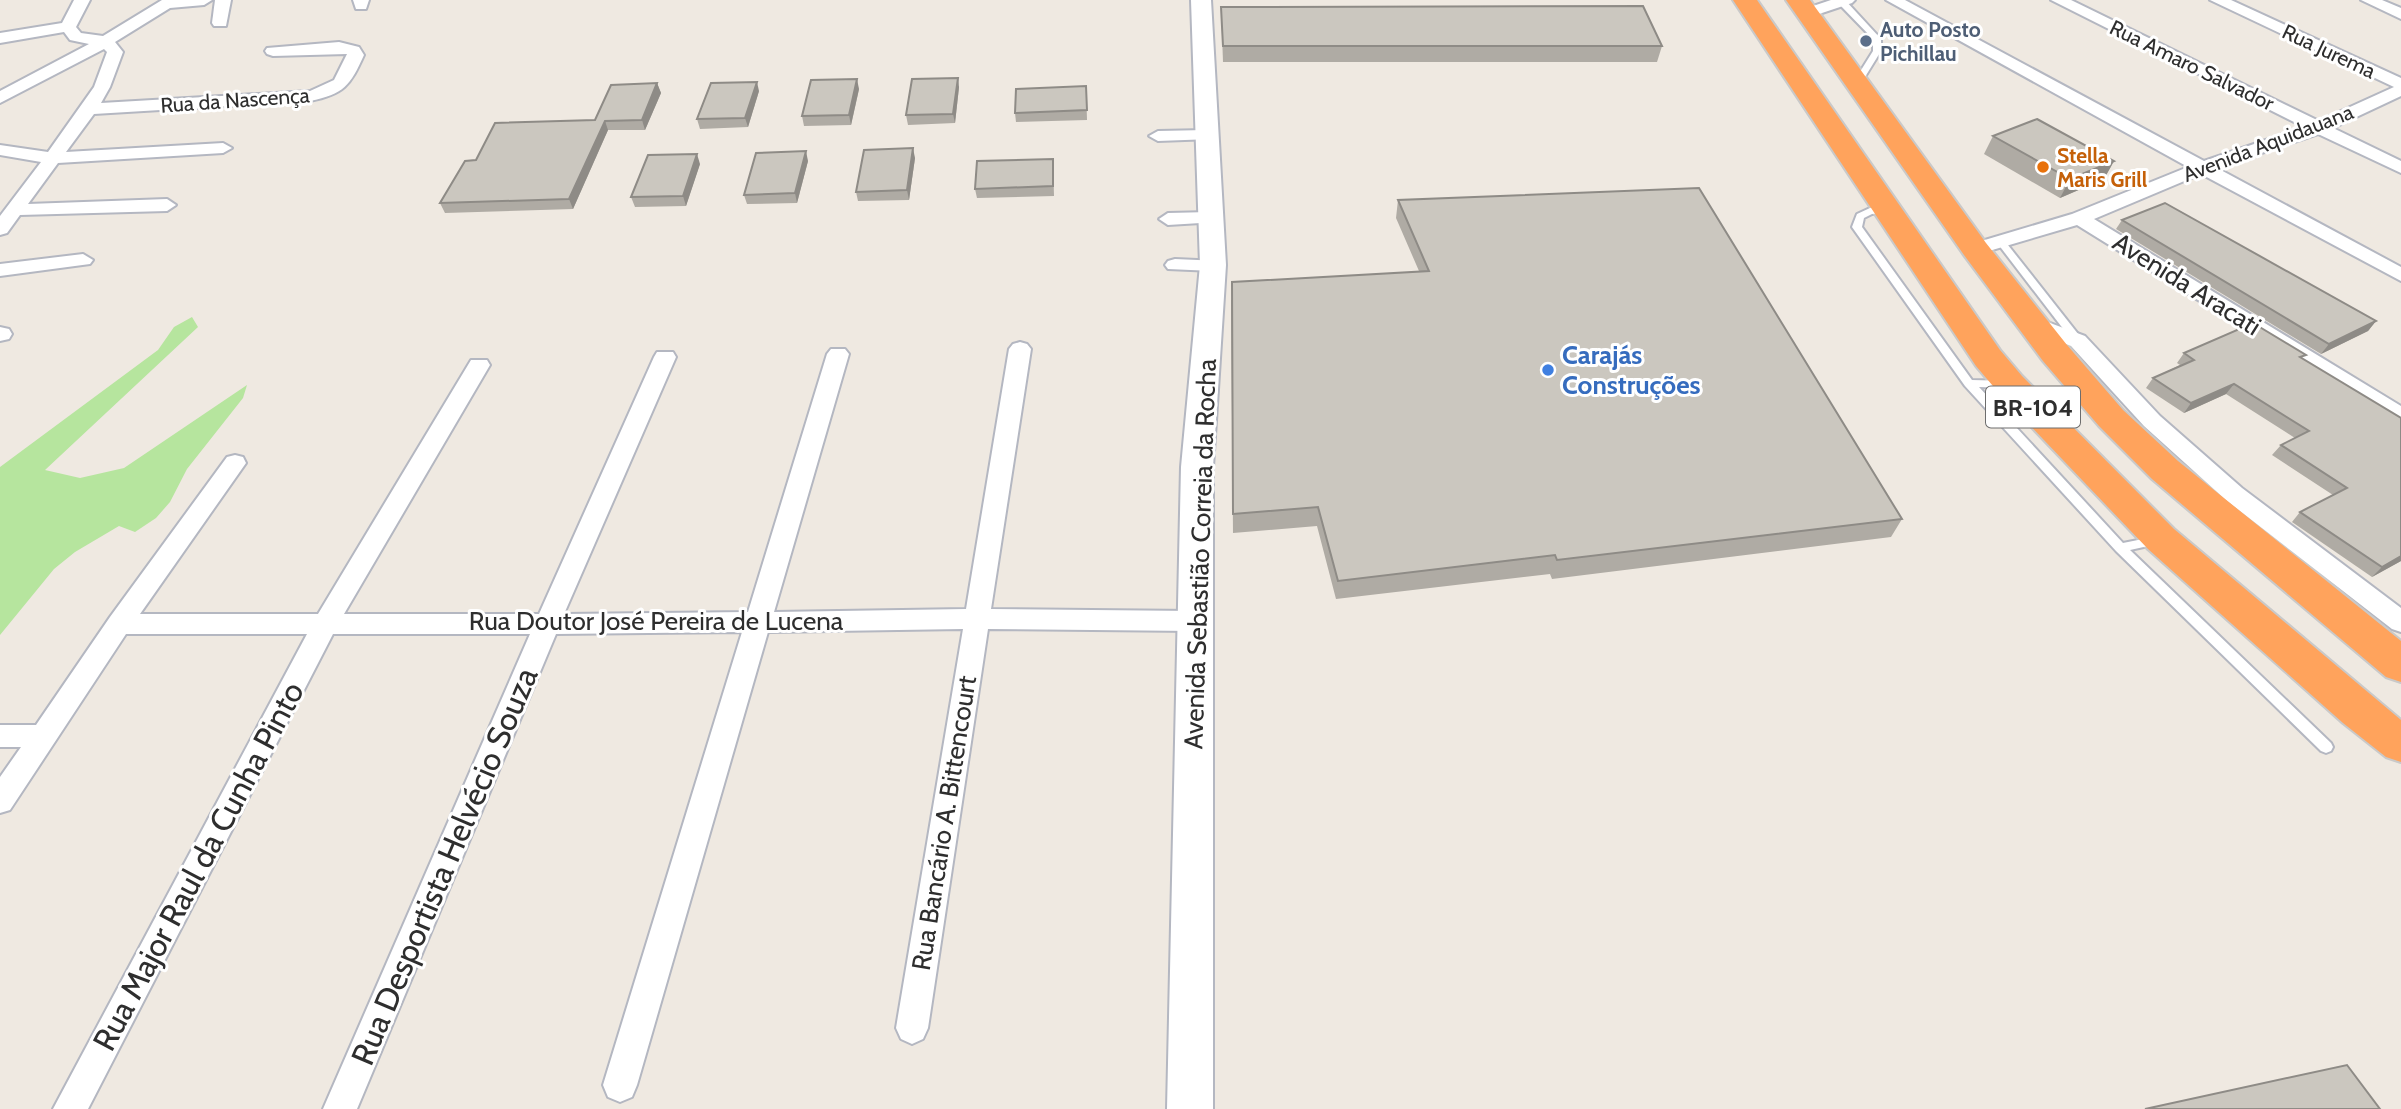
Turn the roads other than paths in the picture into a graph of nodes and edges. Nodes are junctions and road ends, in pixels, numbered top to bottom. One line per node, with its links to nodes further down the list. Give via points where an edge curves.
1 (82, 0): 15 (street)
2 (204, 0): 11 (street)
3 (223, 0): 14 (street)
4 (1201, 0): 27 (street, Avenida Sebastião Correia da Rocha)
5 (1745, 0): 36 (highway, BR-104)
6 (1894, 0): 32 (street)
7 (2059, 0): 26 (street, Rua Amaro Salvador)
8 (2218, 0): 22 (street, Rua Jurema)
9 (2369, 0): 13 (street)
10 (1844, 1): 12 (street); 21 (lane, via 1877,39 1877,51)
11 (169, 2): 17 (street)
12 (1802, 7): 21 (highway, BR-104)
13 (2401, 14)
14 (220, 23)
15 (68, 27): 16 (street); 17 (street, via 76,37)
16 (0, 38)
17 (106, 41): 20 (street); 25 (street, via 115,52)
18 (273, 51): 25 (street, Rua da Nascença, via 339,47 356,55 341,85 331,92)
19 (0, 82): 20 (street)
20 (28, 82): 24 (street)
21 (1857, 83): 41 (highway, BR-104)
22 (2401, 84)
23 (2401, 90): 26 (street, Avenida Aquidauana)
24 (0, 98)
25 (89, 109): 31 (street)
26 (2319, 128): 32 (street, Avenida Aquidauana); 33 (street, Rua Amaro Salvador)
27 (1206, 135): 28 (street); 37 (street, Avenida Sebastião Correia da Rocha)
28 (1158, 136)
29 (223, 148): 31 (street, Rua da Nascença)
30 (0, 150): 31 (street, Rua da Nascença)
31 (50, 158): 35 (street)
32 (2200, 168): 38 (street, Avenida Aquidauana); 46 (street)
33 (2401, 168)
34 (167, 205): 35 (street)
35 (15, 210): 40 (street)
36 (1886, 210): 53 (lane, via 1860,216 1857,227); 54 (highway, BR-104)
37 (1210, 218): 39 (street); 44 (street, Avenida Sebastião Correia da Rocha)
38 (2079, 218): 41 (street, Avenida Aquidauana); 55 (street, Avenida Aracati)
39 (1168, 219)
40 (0, 229)
41 (1988, 245): 47 (highway, BR-104); 48 (lane)
42 (83, 260): 45 (street)
43 (1175, 265): 44 (street)
44 (1213, 265): 61 (street, Avenida Sebastião Correia da Rocha, via 1197,467)
45 (0, 270)
46 (2401, 275)
47 (2031, 321): 48 (street); 66 (highway, BR-104, via 2111,418 2165,470)
48 (2078, 341): 63 (street, via 2151,421 2234,494)
49 (1020, 349): 59 (street, Rua Bancário A. Bittencourt)
50 (838, 355): 60 (street)
51 (665, 358): 65 (street, Rua Desportista Helvécio Souza)
52 (479, 365): 62 (street, Rua Major Raul da Cunha Pinto)
53 (1969, 383): 54 (lane); 58 (lane)
54 (2010, 384): 57 (highway, BR-104)
55 (2401, 416)
56 (235, 463): 64 (street)
57 (2161, 539): 58 (lane); 69 (highway, BR-104)
58 (2120, 548): 70 (lane)
59 (976, 619): 60 (street, Rua Doutor José Pereira de Lucena); 61 (street, Rua Doutor José Pereira de Lucena); 72 (street, Rua Bancário A. Bittencourt)
60 (758, 620): 65 (street, Rua Doutor José Pereira de Lucena); 73 (street)
61 (1194, 621): 76 (street, Avenida Sebastião Correia da Rocha)
62 (326, 622): 64 (street, Rua Doutor José Pereira de Lucena); 65 (street, Rua Doutor José Pereira de Lucena); 74 (street, Rua Major Raul da Cunha Pinto)
63 (2401, 622)
64 (119, 624): 68 (street)
65 (547, 624): 75 (street, Rua Desportista Helvécio Souza)
66 (2401, 665)
67 (0, 736): 68 (street)
68 (44, 736): 71 (street)
69 (2401, 744)
70 (2326, 747)
71 (0, 801)
72 (912, 1028)
73 (620, 1085)
74 (70, 1109)
75 (340, 1109)
76 (1191, 1109)

